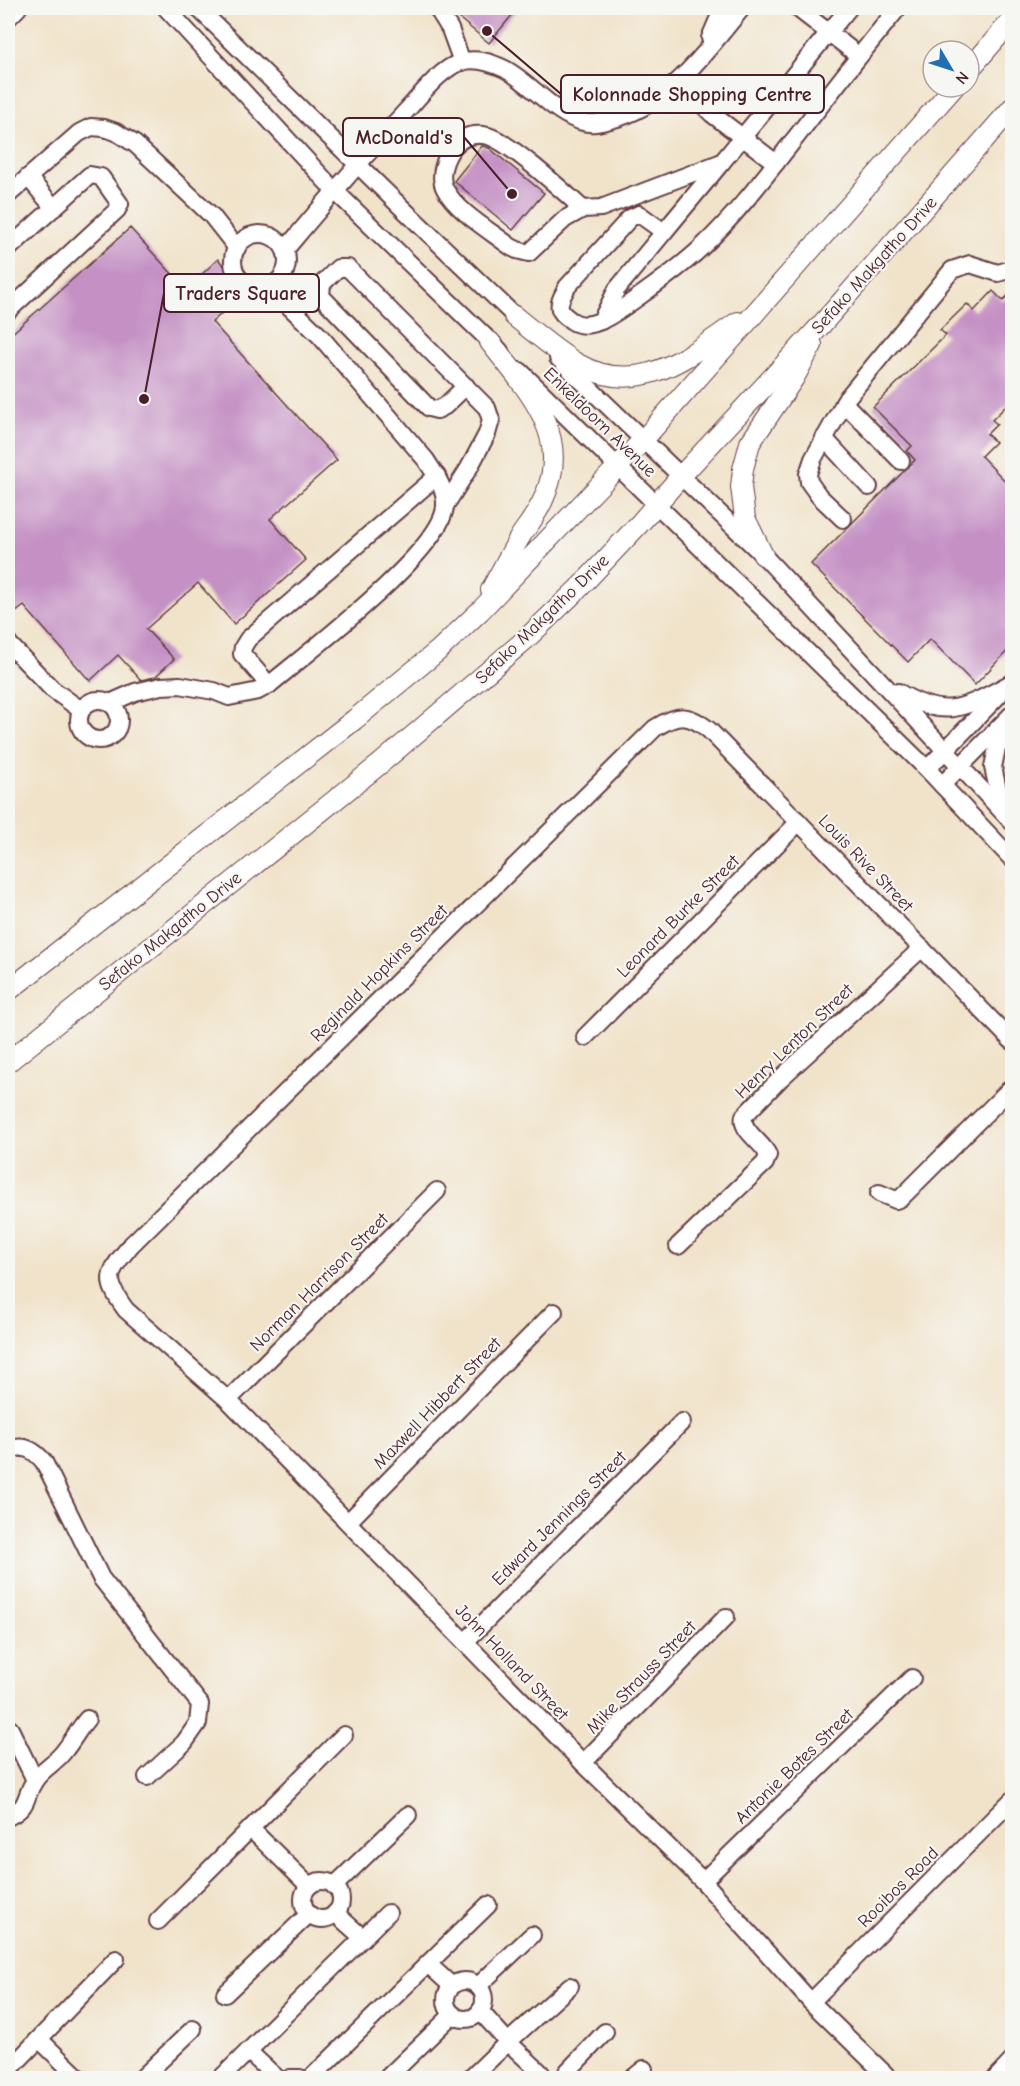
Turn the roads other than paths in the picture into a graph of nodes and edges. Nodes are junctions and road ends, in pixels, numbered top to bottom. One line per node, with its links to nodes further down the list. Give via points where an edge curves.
1 (18, 8): 10 (street)
2 (166, 8): 25 (street, Enkeldoorn Avenue)
3 (198, 8): 23 (street, Enkeldoorn Avenue)
4 (437, 8): 16 (street)
5 (723, 8): 15 (street)
6 (742, 8): 15 (street)
7 (797, 8): 12 (street)
8 (849, 8): 12 (street)
9 (898, 8): 14 (street)
10 (8, 18)
11 (1010, 20): 13 (main road)
12 (828, 32): 14 (street); 20 (street)
13 (981, 55)
14 (859, 56): 22 (street)
15 (701, 58): 17 (street)
16 (462, 62): 17 (street, via 495,64 584,123 620,118); 23 (street, via 439,77)
17 (679, 81): 20 (street, via 703,107)
18 (943, 99): 37 (main road)
19 (1012, 108): 41 (main road, Sefako Makgatho Drive)
20 (742, 137): 21 (street); 22 (street)
21 (722, 162): 27 (street); 31 (street)
22 (776, 163): 40 (street, via 701,248 657,284)
23 (357, 164): 25 (street); 39 (street, Enkeldoorn Avenue)
24 (28, 177): 26 (street); 28 (street); 32 (street, via 79,133 91,127 116,132 135,144 212,215)
25 (334, 190): 34 (street); 42 (street, Enkeldoorn Avenue)
26 (8, 195)
27 (629, 197): 29 (street, via 601,208); 30 (street)
28 (54, 208): 33 (street); 38 (street, via 96,174 120,204)
29 (583, 209): 29 (street, via 529,253 517,250 454,200 445,189 444,165 458,142 468,136 488,136 499,140)
30 (635, 215): 31 (street, via 644,216); 40 (street, via 567,287 561,299 564,316 576,324 586,326)
31 (664, 232): 40 (street, via 618,289)
32 (237, 248): 34 (street, via 242,241 258,234 274,238); 36 (street, via 237,275 260,289)
33 (8, 249)
34 (285, 250): 36 (street, via 284,276)
35 (1012, 269): 44 (street, via 998,273 970,264 952,270)
36 (269, 287): 49 (street, via 320,336)
37 (762, 305): 39 (main road, via 670,365 626,378 599,374 579,364); 46 (main road)
38 (8, 311)
39 (514, 316): 46 (street, Enkeldoorn Avenue)
40 (601, 321)
41 (822, 324): 50 (main road, Sefako Makgatho Drive); 55 (main road, via 802,364 747,450 741,496 748,528)
42 (490, 342): 48 (street, Enkeldoorn Avenue); 56 (main road, via 543,416 552,441 553,459 544,499)
43 (466, 386): 43 (street, via 348,268 338,268 322,284 321,296 429,408 445,406); 53 (street, via 487,408 491,420 469,468)
44 (844, 403): 45 (street); 47 (street)
45 (824, 438): 51 (street); 54 (street, via 813,459 809,482)
46 (644, 439): 48 (main road); 50 (street, Enkeldoorn Avenue)
47 (901, 461)
48 (618, 466): 52 (street, Enkeldoorn Avenue); 56 (main road)
49 (437, 476): 53 (street); 60 (street, via 248,639 242,654)
50 (681, 476): 52 (main road, Sefako Makgatho Drive); 55 (street, Enkeldoorn Avenue)
51 (869, 487)
52 (657, 504): 68 (street, Enkeldoorn Avenue); 77 (main road, Sefako Makgatho Drive, via 507,657 380,764)
53 (445, 506): 60 (street, via 434,534 401,571)
54 (843, 519)
55 (763, 555): 58 (street, Enkeldoorn Avenue)
56 (480, 611): 74 (main road, via 363,713)
57 (8, 642): 62 (street, via 52,689)
58 (882, 682): 59 (street, via 920,704 947,710 967,706); 66 (street, Enkeldoorn Avenue)
59 (1012, 682): 66 (street)
60 (269, 685): 61 (street, via 258,692 229,697 195,687 161,686)
61 (110, 703): 62 (street, via 97,699); 62 (street, via 119,721 113,733 102,739 90,738 80,729)
62 (81, 710)
63 (1012, 714): 67 (street)
64 (688, 717): 71 (street, Louis Rive Street, via 709,730); 82 (street, Reginald Hopkins Street, via 670,718 655,728 132,1245)
65 (1012, 725): 70 (street, via 998,748 993,767)
66 (945, 750): 67 (street, Enkeldoorn Avenue); 68 (street)
67 (961, 766): 69 (street); 70 (street, Enkeldoorn Avenue)
68 (927, 769): 69 (street, Enkeldoorn Avenue)
69 (942, 785): 72 (street, Enkeldoorn Avenue)
70 (1007, 816)
71 (799, 822): 73 (street, Louis Rive Street); 75 (street, Leonard Burke Street)
72 (1012, 859)
73 (922, 948): 76 (street, Louis Rive Street); 81 (street, Henry Lenton Street, via 744,1116 746,1127 766,1149 765,1163)
74 (8, 991)
75 (585, 1037)
76 (1012, 1041)
77 (8, 1062)
78 (1012, 1088): 80 (street, via 901,1198 896,1200)
79 (438, 1191): 84 (street, Norman Harrison Street)
80 (879, 1193)
81 (678, 1246)
82 (111, 1275): 84 (street, John Holland Street, via 115,1296 126,1310)
83 (554, 1312): 87 (street, Maxwell Hibbert Street)
84 (228, 1400): 87 (street, John Holland Street)
85 (682, 1422): 89 (street, Edward Jennings Street)
86 (8, 1451): 95 (street, via 25,1447 44,1462 102,1578 200,1704 198,1723)
87 (348, 1522): 89 (street, John Holland Street)
88 (726, 1617): 94 (street, Mike Strauss Street)
89 (465, 1642): 94 (street, John Holland Street)
90 (912, 1678): 101 (street, Antonie Botes Street)
91 (87, 1719): 96 (street, via 66,1750)
92 (8, 1728): 96 (street)
93 (344, 1735): 100 (street)
94 (584, 1763): 101 (street, John Holland Street)
95 (147, 1777)
96 (35, 1780): 99 (street, via 28,1800)
97 (1012, 1800): 117 (street, Rooibos Road)
98 (408, 1815): 103 (street)
99 (8, 1817)
100 (250, 1828): 102 (street); 108 (street)
101 (703, 1881): 117 (street, John Holland Street)
102 (309, 1886): 103 (street, via 320,1881); 107 (street, via 303,1897)
103 (334, 1886): 105 (street, via 340,1893 340,1906)
104 (488, 1905): 112 (street)
105 (335, 1913): 107 (street, via 327,1918); 110 (street)
106 (388, 1913): 110 (street)
107 (309, 1914): 116 (street)
108 (158, 1921)
109 (532, 1935): 114 (street)
110 (363, 1938): 124 (street)
111 (116, 1959): 122 (street)
112 (429, 1965): 113 (street); 135 (street)
113 (452, 1986): 114 (street, via 464,1981); 119 (street, via 447,1997)
114 (478, 1986): 118 (street, via 484,2000)
115 (570, 1986): 123 (street)
116 (225, 1994)
117 (811, 2002): 138 (street, John Holland Street)
118 (480, 2011): 119 (street, via 464,2018); 123 (street)
119 (453, 2014): 136 (street)
120 (193, 2029): 130 (street)
121 (605, 2032): 127 (street)
122 (39, 2039): 126 (street); 129 (street)
123 (508, 2042): 128 (street); 137 (street)
124 (248, 2051): 131 (street); 132 (street)
125 (1012, 2061): 139 (street)
126 (8, 2071)
127 (569, 2075): 128 (street, via 552,2068)
128 (539, 2076)
129 (79, 2079)
130 (142, 2079)
131 (221, 2079)
132 (277, 2079)
133 (290, 2079): 134 (street)
134 (300, 2079)
135 (311, 2079)
136 (387, 2079)
137 (471, 2079)
138 (889, 2079)
139 (996, 2079)

